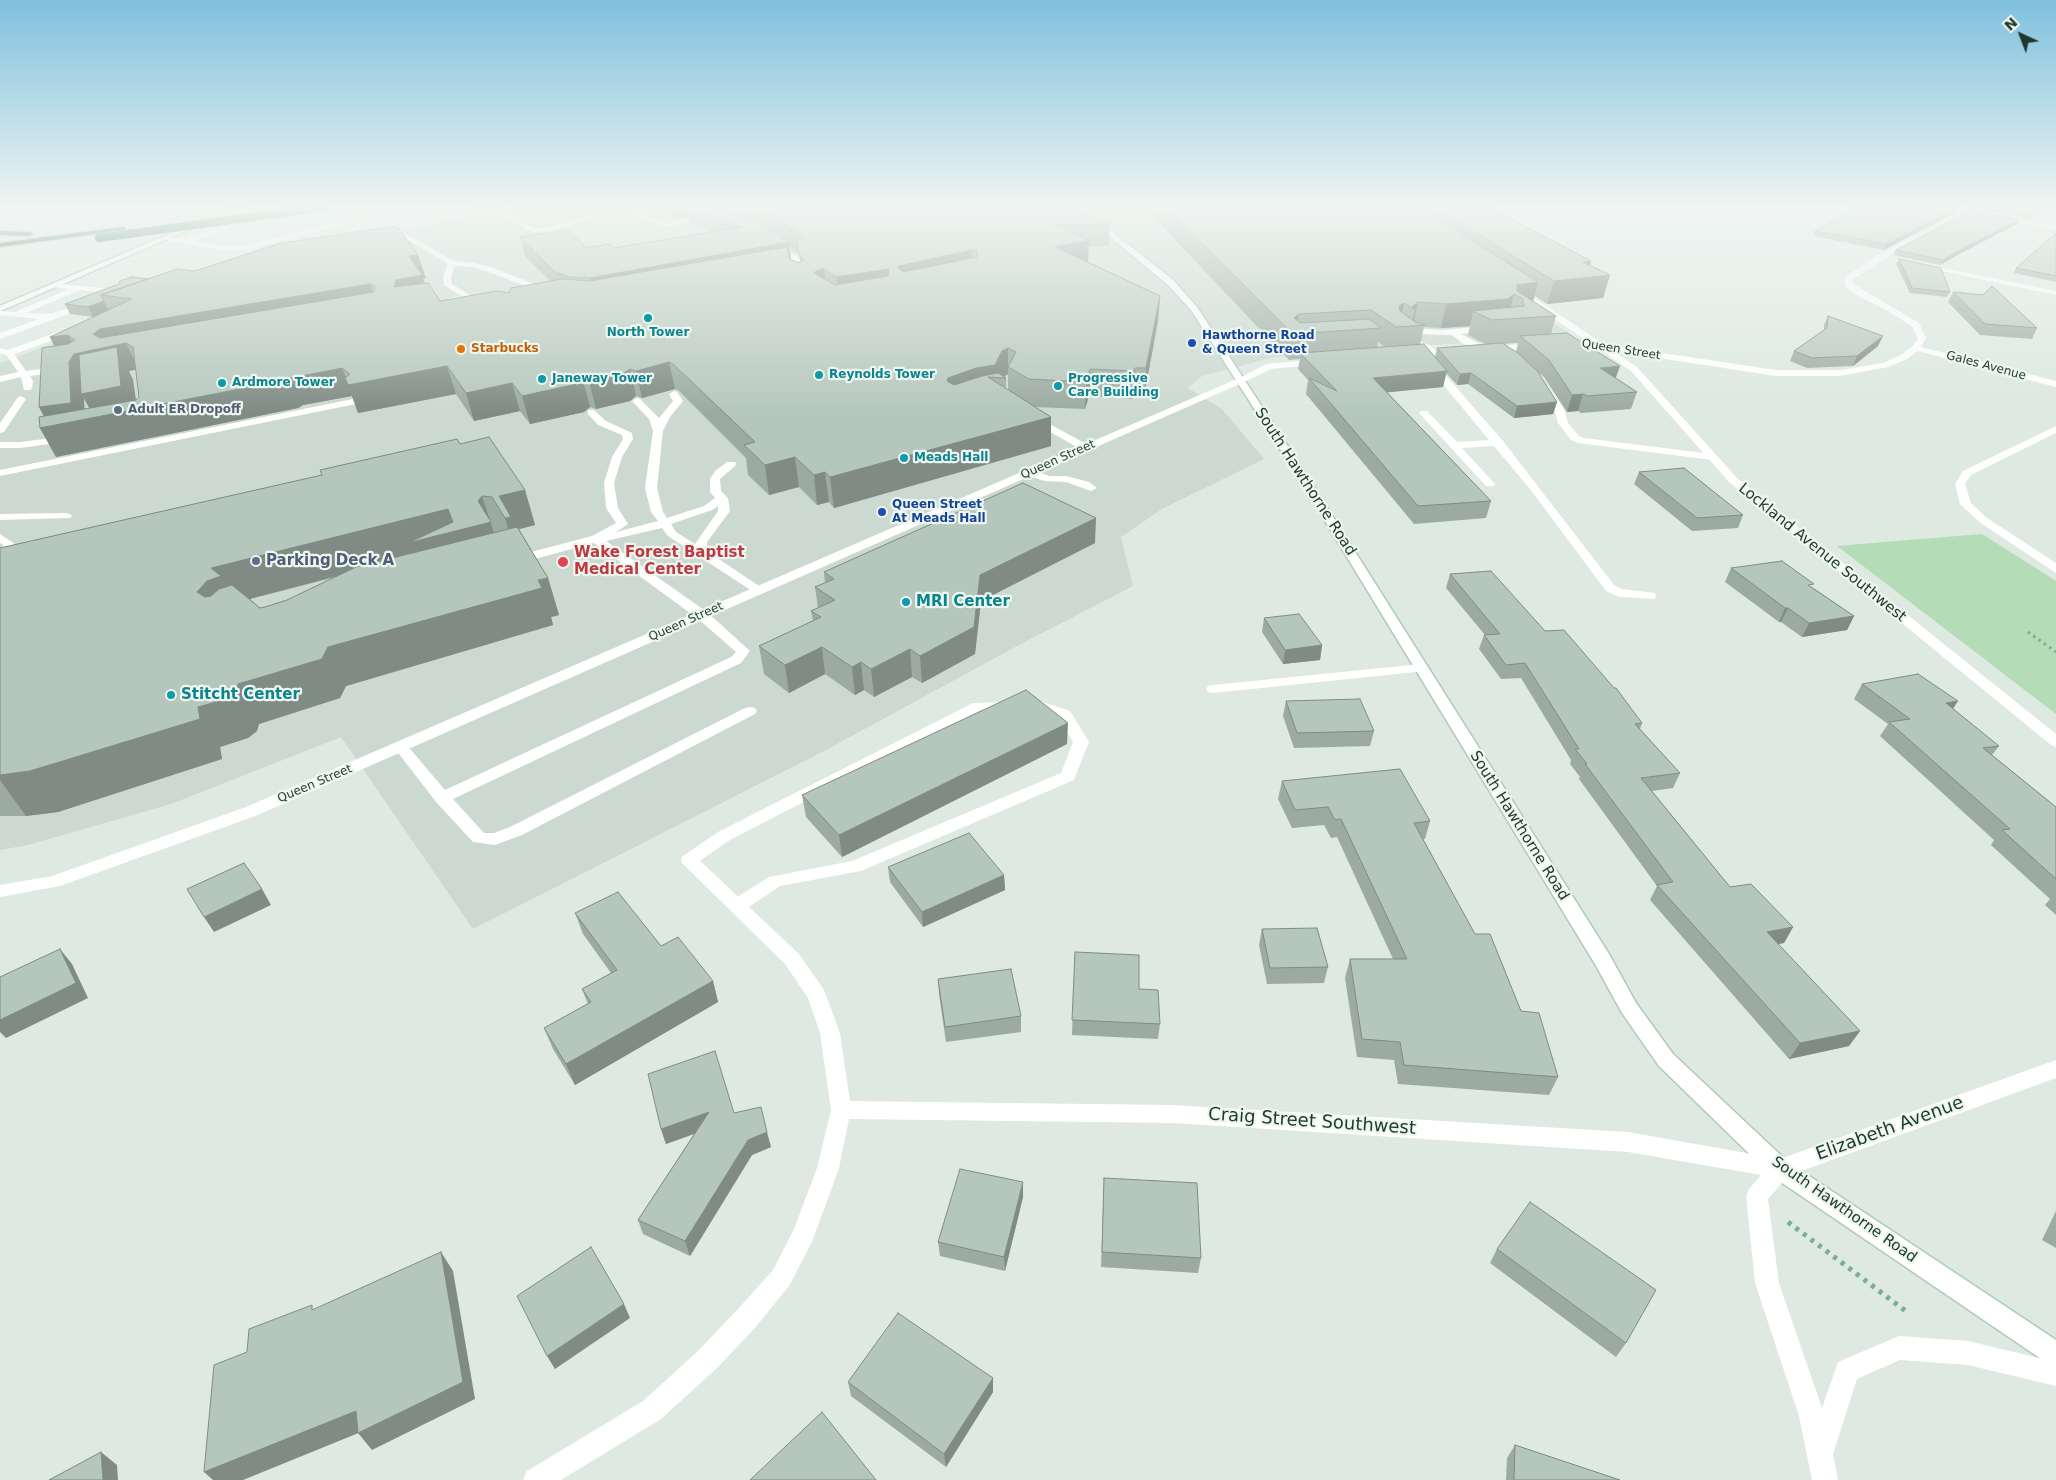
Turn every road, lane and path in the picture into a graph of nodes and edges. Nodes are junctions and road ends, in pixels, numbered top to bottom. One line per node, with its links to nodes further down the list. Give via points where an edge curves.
1 (77, 276): 8 (street)
2 (447, 276): 13 (street, via 448,285)
3 (507, 276): 14 (street)
4 (1163, 276): 41 (street, South Hawthorne Road, via 1183,296)
5 (1852, 276): 29 (street, via 1848,280 1849,285 1856,291 1916,325 1922,338)
6 (1975, 276): 11 (street)
7 (1506, 283): 28 (street, Lockland Avenue Southwest)
8 (56, 285): 9 (street); 18 (street)
9 (80, 287): 10 (street); 19 (street)
10 (98, 289): 12 (street); 21 (street, via 119,292)
11 (2056, 293)
12 (77, 297)
13 (469, 297): 15 (street); 16 (street)
14 (562, 297)
15 (478, 301)
16 (442, 302)
17 (54, 307): 20 (street)
18 (0, 311): 19 (street)
19 (14, 314): 20 (street)
20 (32, 316): 21 (street)
21 (51, 317): 26 (street)
22 (80, 328): 31 (street)
23 (1496, 328): 24 (street)
24 (1457, 329): 27 (street, via 1456,334 1465,341); 33 (street, via 1440,333 1414,331 1429,342)
25 (1399, 332): 33 (street)
26 (0, 336)
27 (1482, 347): 30 (street, Queen Street); 32 (street, Queen Street)
28 (1605, 348): 29 (street, Queen Street, via 1776,373 1831,373 1885,365 1904,358); 30 (street, Queen Street, via 1579,343); 59 (street, Lockland Avenue Southwest, via 1634,368)
29 (1916, 348): 42 (street, Gales Avenue)
30 (1501, 349): 35 (street)
31 (4, 352): 38 (street)
32 (1465, 352)
33 (1426, 353): 34 (street); 55 (street)
34 (1445, 353)
35 (1515, 358)
36 (1331, 361): 41 (street, Queen Street, via 1269,366)
37 (73, 367): 38 (street)
38 (24, 374): 39 (street); 43 (street)
39 (0, 379)
40 (1540, 380): 59 (street, via 1575,438)
41 (1240, 381): 58 (street, Queen Street); 80 (street, South Hawthorne Road)
42 (2056, 384)
43 (27, 388)
44 (674, 394): 53 (street, via 678,401)
45 (21, 398): 52 (street)
46 (637, 401): 53 (street, via 654,418)
47 (354, 402): 61 (street)
48 (591, 412): 70 (street, via 602,423 627,433 628,439 617,457 609,483 612,508 622,524)
49 (1424, 412): 57 (street)
50 (1029, 415): 58 (street)
51 (2056, 429): 73 (street, via 1967,473 1960,484 1966,504 1983,520)
52 (0, 430)
53 (658, 431): 68 (street, via 651,488 657,512)
54 (74, 438): 56 (street)
55 (1499, 443): 57 (street); 76 (street, via 1610,588 1618,593)
56 (0, 445)
57 (1454, 445): 64 (street)
58 (1086, 448): 62 (street, Queen Street)
59 (1712, 457): 83 (street, Lockland Avenue Southwest, via 1740,486)
60 (731, 464): 65 (street, via 715,480 716,492)
61 (0, 473)
62 (1029, 473): 63 (street); 75 (street, Queen Street)
63 (1049, 479)
64 (1490, 484)
65 (722, 498): 68 (street, via 708,508); 71 (street, via 724,511 700,542)
66 (66, 516): 67 (street)
67 (0, 517)
68 (664, 522): 70 (street); 71 (street, via 672,534)
69 (0, 538): 74 (street, via 10,544)
70 (596, 539): 72 (street); 77 (street)
71 (700, 552): 75 (street)
72 (507, 559)
73 (2056, 569)
74 (6, 579)
75 (759, 590): 77 (street, Queen Street)
76 (1650, 596)
77 (702, 615): 84 (street, Queen Street); 85 (street, via 743,651 736,660)
78 (2028, 632): 79 (path)
79 (2056, 652)
80 (1421, 668): 81 (street); 90 (street, South Hawthorne Road, via 1602,959 1629,1008 1666,1060)
81 (1213, 689)
82 (750, 711): 85 (street, via 494,839 479,838)
83 (2056, 742)
84 (401, 747): 85 (street); 86 (street, Queen Street, via 252,811 54,882)
85 (442, 798)
86 (0, 891)
87 (737, 906): 87 (street, via 689,860 724,836 978,706 1040,705 1065,714 1081,742 1068,776 855,867 776,881); 89 (street, via 792,959 817,995 830,1033)
88 (2056, 1069): 90 (street, Elizabeth Avenue)
89 (841, 1110): 90 (street, Craig Street Southwest, via 1173,1114 1628,1142); 96 (street, via 828,1168 804,1234 781,1278 707,1360 652,1410)
90 (1780, 1169): 93 (street, South Hawthorne Road); 95 (street, Elizabeth Avenue, via 1757,1196 1768,1284 1812,1416)
91 (1788, 1222): 92 (path)
92 (1907, 1312)
93 (2056, 1354)
94 (2056, 1374): 95 (street, via 1968,1353 1899,1348 1848,1371)
95 (1820, 1456): 97 (street, Elizabeth Avenue)
96 (536, 1480)
97 (1825, 1480)

